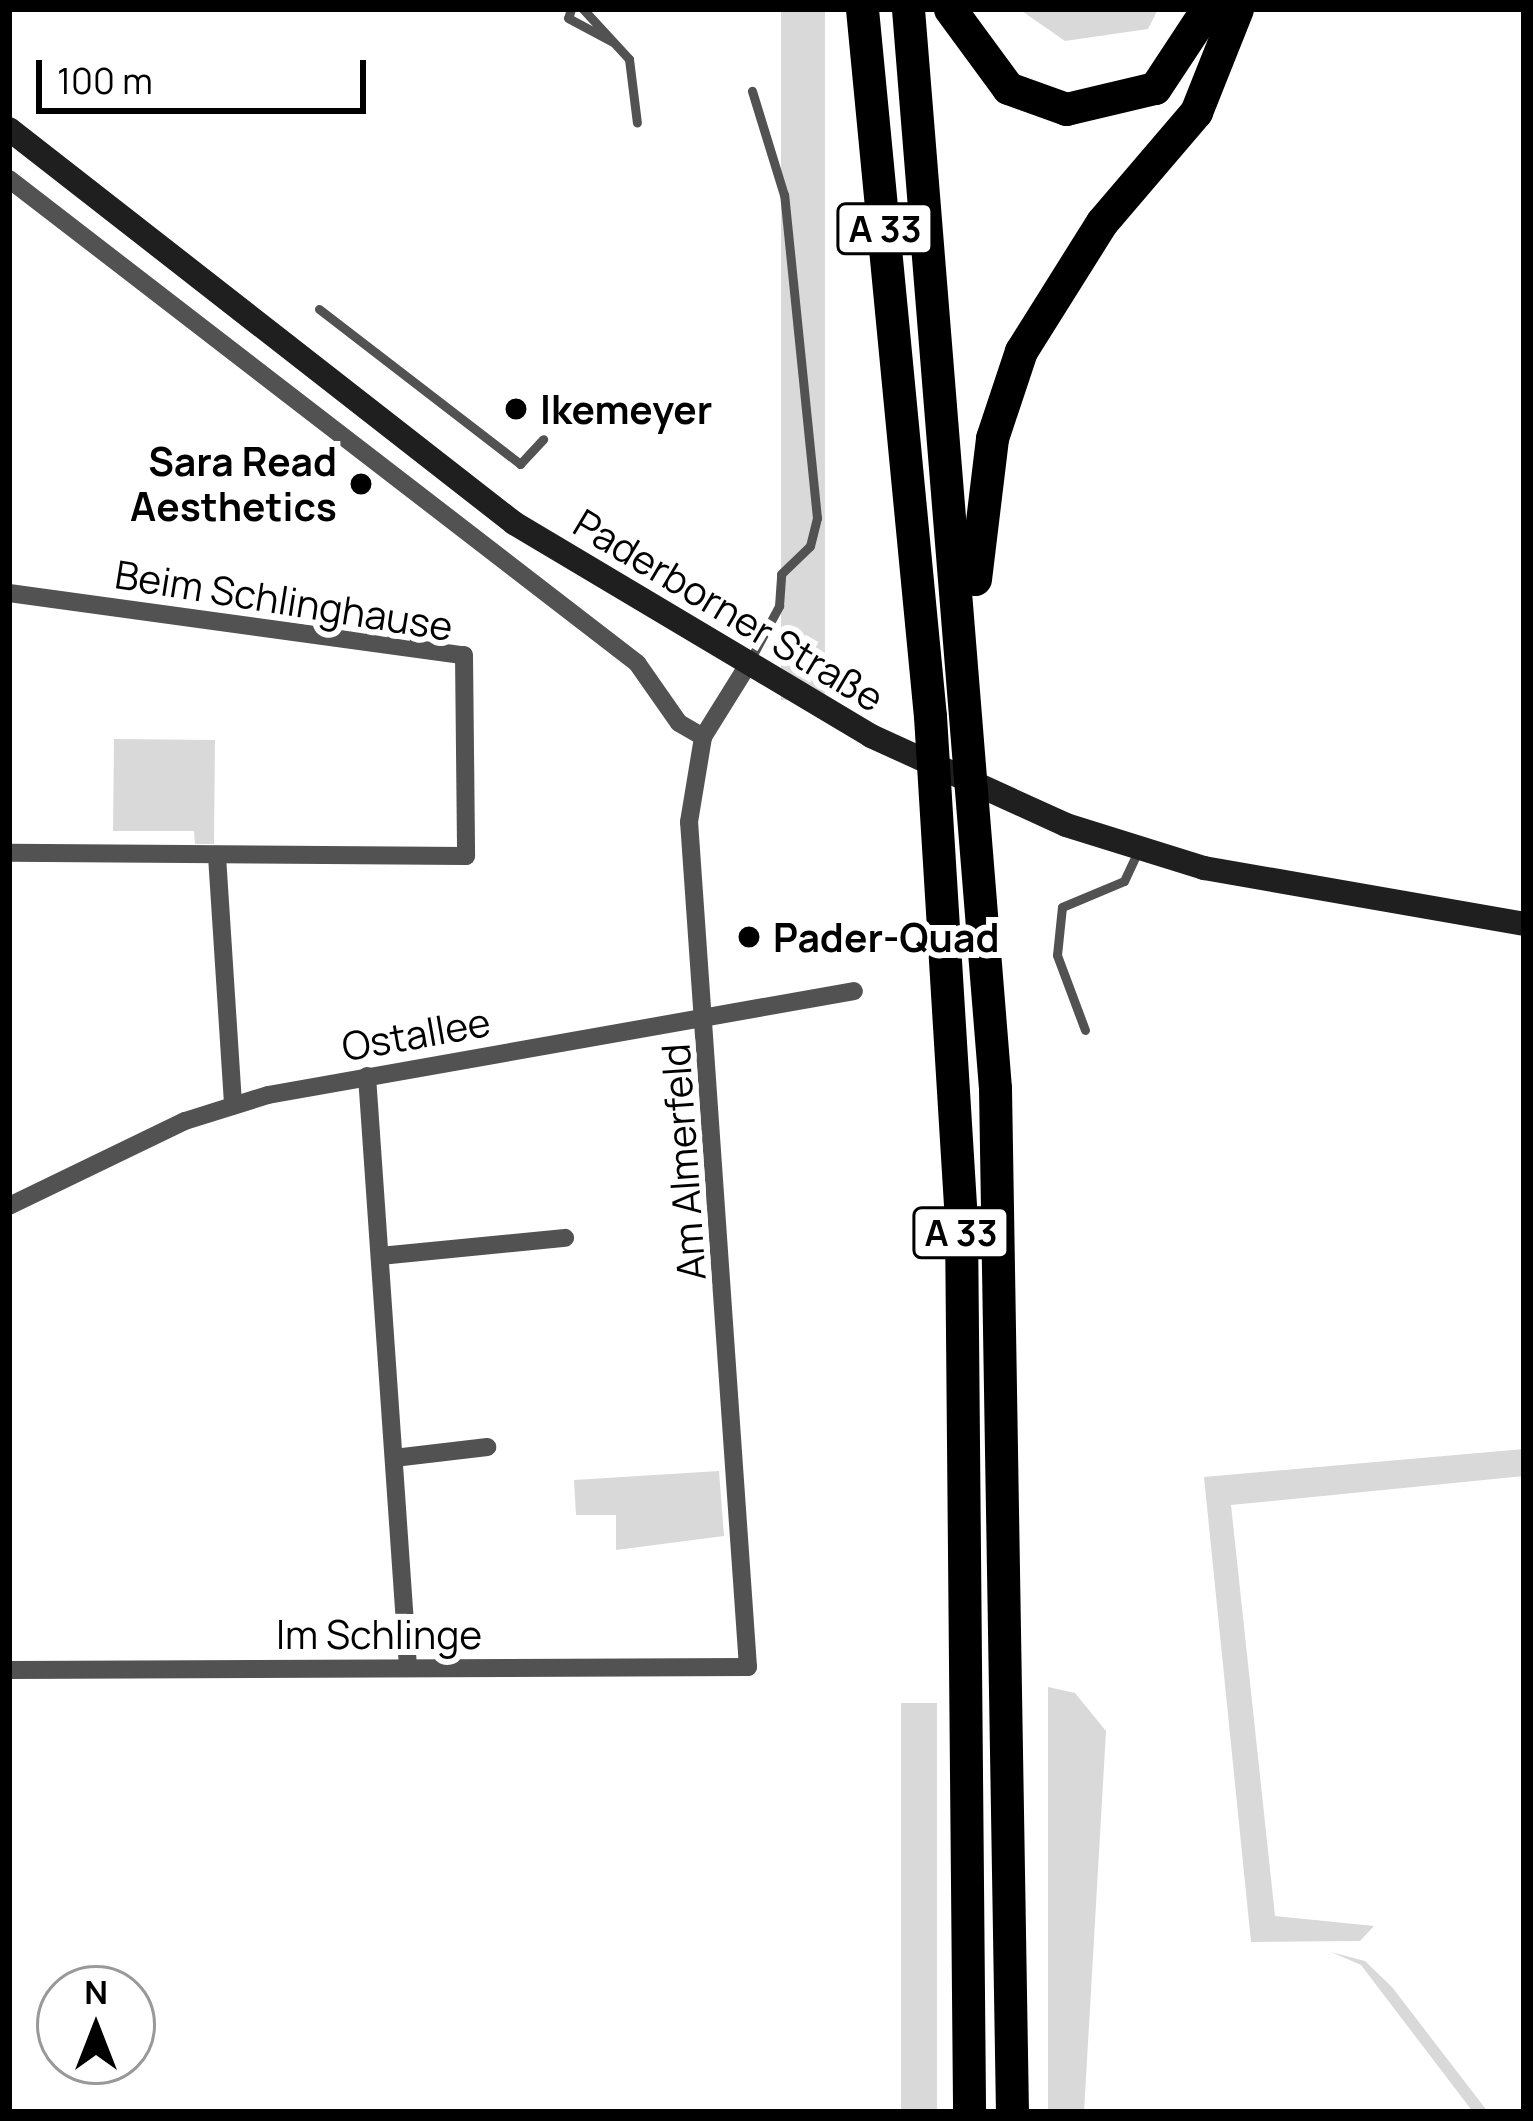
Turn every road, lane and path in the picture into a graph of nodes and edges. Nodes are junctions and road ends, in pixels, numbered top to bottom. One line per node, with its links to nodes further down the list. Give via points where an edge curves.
1 (571, 9): 8 (lane, via 568,18)
2 (584, 9): 8 (lane)
3 (862, 9): 36 (highway, A 33, via 930,716 961,1222)
4 (908, 9): 16 (highway, A 33)
5 (950, 9): 6 (highway, via 1007,88 1090,109 1166,80)
6 (1207, 9)
7 (1237, 9): 16 (highway, via 1214,85 1079,254 1013,371 992,438)
8 (613, 42): 10 (lane, via 629,59)
9 (752, 92): 17 (lane, via 784,195 817,518)
10 (638, 123)
11 (11, 128): 17 (street, Paderborner Straße, via 514,523)
12 (9, 178): 18 (street, Paderborner Straße, via 638,663 680,723)
13 (319, 309): 14 (lane, via 520,464)
14 (543, 439)
15 (9, 593): 21 (street, Beim Schlinghause, via 464,655 466,856)
16 (967, 652): 37 (highway, A 33, via 1012,1670)
17 (746, 668): 18 (street, Am Almerfeld); 19 (street, Paderborner Straße, via 965,783)
18 (703, 737): 24 (street, Am Almerfeld, via 689,822)
19 (1139, 848): 22 (street, Paderborner Straße, via 1304,891); 25 (lane, via 1124,881 1062,907 1057,955)
20 (9, 853): 21 (street, Beim Schlinghause)
21 (217, 856): 27 (street)
22 (1524, 924)
23 (854, 991): 24 (street, Ostallee)
24 (706, 1017): 26 (street, Ostallee); 34 (street, Am Almerfeld)
25 (1085, 1030)
26 (367, 1076): 27 (street, Ostallee); 30 (street)
27 (233, 1105): 28 (street, Ostallee)
28 (9, 1206)
29 (565, 1238): 30 (street)
30 (380, 1256): 32 (street)
31 (487, 1447): 32 (street)
32 (394, 1458): 33 (street)
33 (408, 1667): 34 (street, Im Schlinge); 35 (street, Im Schlinge)
34 (748, 1667)
35 (9, 1670)
36 (969, 2112)
37 (1012, 2112)

